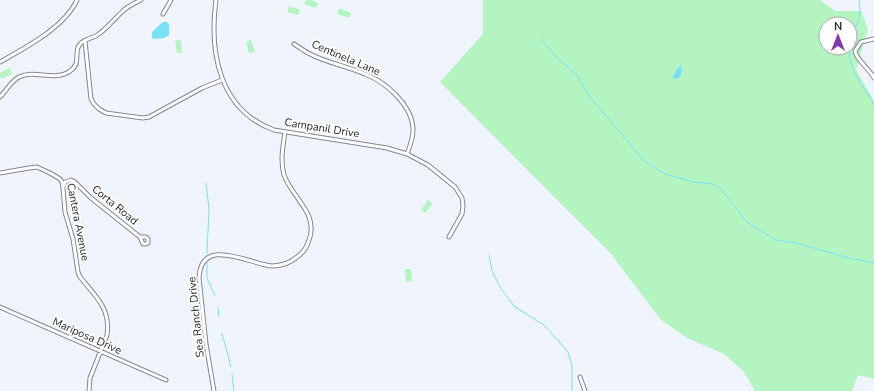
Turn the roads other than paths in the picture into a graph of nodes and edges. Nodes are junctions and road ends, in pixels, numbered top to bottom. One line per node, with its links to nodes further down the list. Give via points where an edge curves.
1 (77, 0): 9 (street, via 70,12 48,32)
2 (141, 0): 7 (street, via 124,10 105,30)
3 (171, 0): 5 (street)
4 (216, 0): 11 (street, Campanil Drive, via 215,37)
5 (163, 14)
6 (874, 38): 10 (street, via 863,41 855,51 856,56)
7 (85, 41): 11 (street, via 91,98 99,109 106,113 138,118 149,117); 12 (street, via 79,44 76,64 69,72 21,76)
8 (294, 44): 14 (street, Centinela Lane, via 311,54 366,74 390,90 406,109 412,121 412,140)
9 (0, 62)
10 (874, 78)
11 (222, 80): 13 (street, Campanil Drive, via 233,101 247,115 266,127)
12 (0, 96)
13 (285, 132): 14 (street, Campanil Drive, via 378,146); 24 (street, Sea Ranch Drive, via 283,172 308,214 311,223 310,238 302,254 284,264 266,265 222,254 212,256 204,263 199,278)
14 (407, 154): 18 (street, Campanil Drive, via 428,165 460,193 463,202 462,214)
15 (0, 172): 16 (street, Cantera Avenue, via 28,168 43,169 57,177)
16 (63, 188): 17 (street, Corta Road, via 65,182 75,182); 20 (street, Cantera Avenue, via 65,212 73,239 78,272 102,304 107,316 107,335)
17 (140, 237)
18 (449, 237)
19 (0, 307): 20 (street, Mariposa Drive)
20 (101, 352): 22 (street, Mariposa Drive); 23 (street, Cantera Avenue, via 90,378)
21 (580, 377): 25 (street)
22 (166, 380)
23 (89, 391)
24 (214, 391)
25 (585, 391)

